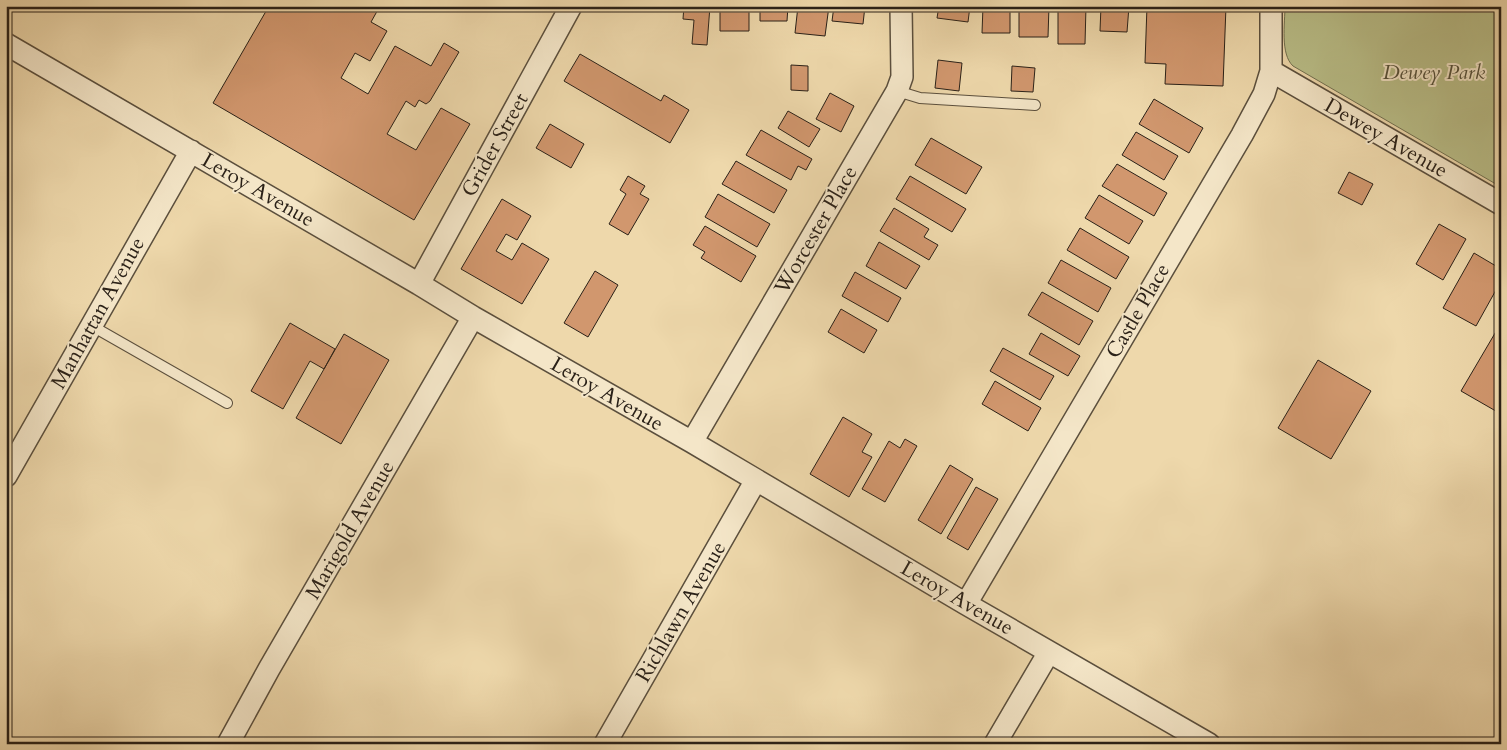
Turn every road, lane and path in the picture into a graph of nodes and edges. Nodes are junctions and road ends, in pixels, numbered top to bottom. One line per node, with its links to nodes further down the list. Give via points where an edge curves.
1 (571, 6): 10 (street, Grider Street)
2 (901, 6): 6 (street, Worcester Place, via 902,77)
3 (1271, 6): 5 (street, Castle Place)
4 (6, 44): 8 (street, Leroy Avenue)
5 (1271, 71): 9 (street, Dewey Avenue); 17 (street, Castle Place, via 1264,94 1242,135)
6 (897, 91): 7 (lane, via 920,98); 14 (street, Worcester Place)
7 (1035, 105)
8 (190, 151): 10 (street, Leroy Avenue); 12 (street, Manhattan Avenue)
9 (1501, 204)
10 (419, 284): 11 (street, Leroy Avenue)
11 (473, 317): 14 (street, Leroy Avenue); 19 (street, Marigold Avenue)
12 (92, 326): 13 (lane); 15 (street, Manhattan Avenue)
13 (227, 403)
14 (692, 442): 16 (street, Leroy Avenue)
15 (6, 476)
16 (756, 480): 17 (street, Leroy Avenue); 20 (street, Richlawn Avenue)
17 (966, 604): 18 (street, Leroy Avenue)
18 (1049, 652): 21 (street); 22 (street, Leroy Avenue)
19 (228, 744)
20 (605, 744)
21 (994, 744)
22 (1209, 744)

